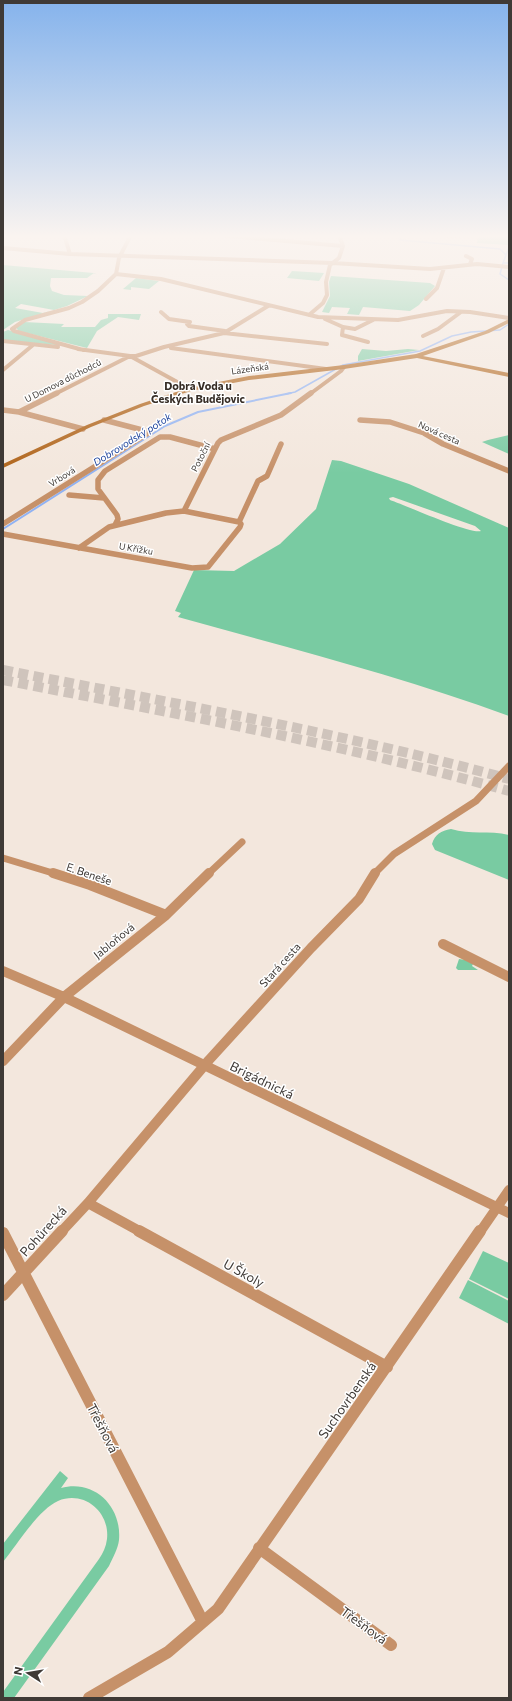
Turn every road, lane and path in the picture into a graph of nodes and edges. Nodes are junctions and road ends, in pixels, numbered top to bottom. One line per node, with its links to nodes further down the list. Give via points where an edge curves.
1 (47, 314): 19 (street, via 25,320 12,329)
2 (164, 314): 12 (street, via 169,319 190,322 187,324 189,326)
3 (254, 314): 12 (street, U Domova důchodců)
4 (425, 314): 10 (street, via 398,320)
5 (457, 314): 13 (street, via 438,329)
6 (477, 314): 9 (street)
7 (309, 315): 8 (street)
8 (318, 317): 10 (street); 11 (street)
9 (509, 319): 21 (street, Lázeňská, via 496,328)
10 (374, 320): 11 (street, via 355,329)
11 (343, 327): 15 (street, via 342,335)
12 (225, 332): 16 (street); 18 (street, U Domova důchodců)
13 (423, 336)
14 (3, 341): 17 (street)
15 (368, 342)
16 (327, 344)
17 (33, 345): 19 (street); 24 (street)
18 (164, 347): 20 (street, U Domova důchodců); 23 (street)
19 (83, 350): 20 (street)
20 (130, 356): 26 (street); 28 (street, U Domova důchodců)
21 (417, 356): 22 (street, Lázeňská); 25 (street)
22 (344, 367): 23 (street, Lázeňská); 35 (street, Potoční, via 281,415 225,437)
23 (326, 369): 26 (street, Lázeňská, via 249,378)
24 (3, 370)
25 (509, 375)
26 (190, 389): 29 (street, Lázeňská)
27 (3, 410): 28 (street)
28 (19, 412): 33 (street)
29 (104, 420): 33 (street, Lázeňská); 42 (street, Vrbová, via 150,432)
30 (360, 420): 31 (street, Nová cesta)
31 (374, 422): 32 (street); 37 (street, Nová cesta, via 390,422 424,433 443,444)
32 (364, 426)
33 (83, 428): 36 (street, Lázeňská)
34 (281, 444): 41 (street, U Křížku, via 267,476 258,481)
35 (215, 448): 39 (street, via 158,438 105,471 98,480 98,489); 40 (street, Potoční)
36 (3, 466)
37 (509, 471)
38 (69, 495): 39 (street)
39 (104, 498): 43 (street, via 117,515 118,519)
40 (184, 511): 41 (street); 43 (street)
41 (239, 522): 45 (street, U Křížku, via 242,524 240,527 208,567 200,569)
42 (3, 524)
43 (114, 525): 45 (street)
44 (4, 534): 45 (street, U Křížku)
45 (79, 548)
46 (509, 766): 55 (street, Stará cesta, via 476,801 384,862 372,876 359,899)
47 (242, 842): 49 (street, Jabloňová)
48 (3, 858): 49 (street, E. Beneše, via 90,884)
49 (166, 915): 53 (street, Jabloňová)
50 (443, 944): 52 (street)
51 (3, 971): 53 (street, Brigádnická)
52 (509, 977)
53 (64, 998): 54 (street, Jabloňová); 55 (street, Brigádnická)
54 (3, 1061)
55 (204, 1066): 57 (street, Stará cesta); 58 (street, Brigádnická)
56 (509, 1190): 58 (street, Suchovrbenská)
57 (88, 1203): 61 (street, Pohůrecká); 63 (street, U Školy)
58 (498, 1207): 59 (street, Brigádnická); 63 (street, Suchovrbenská)
59 (509, 1213)
60 (3, 1233): 61 (street, Třešňová)
61 (24, 1273): 62 (street, Pohůrecká); 65 (street, Třešňová)
62 (3, 1295)
63 (387, 1367): 64 (street, Suchovrbenská)
64 (259, 1548): 65 (street, Suchovrbenská, via 218,1608); 66 (street, Třešňová)
65 (203, 1622): 67 (street, Suchovrbenská, via 168,1652)
66 (391, 1645)
67 (89, 1698)

